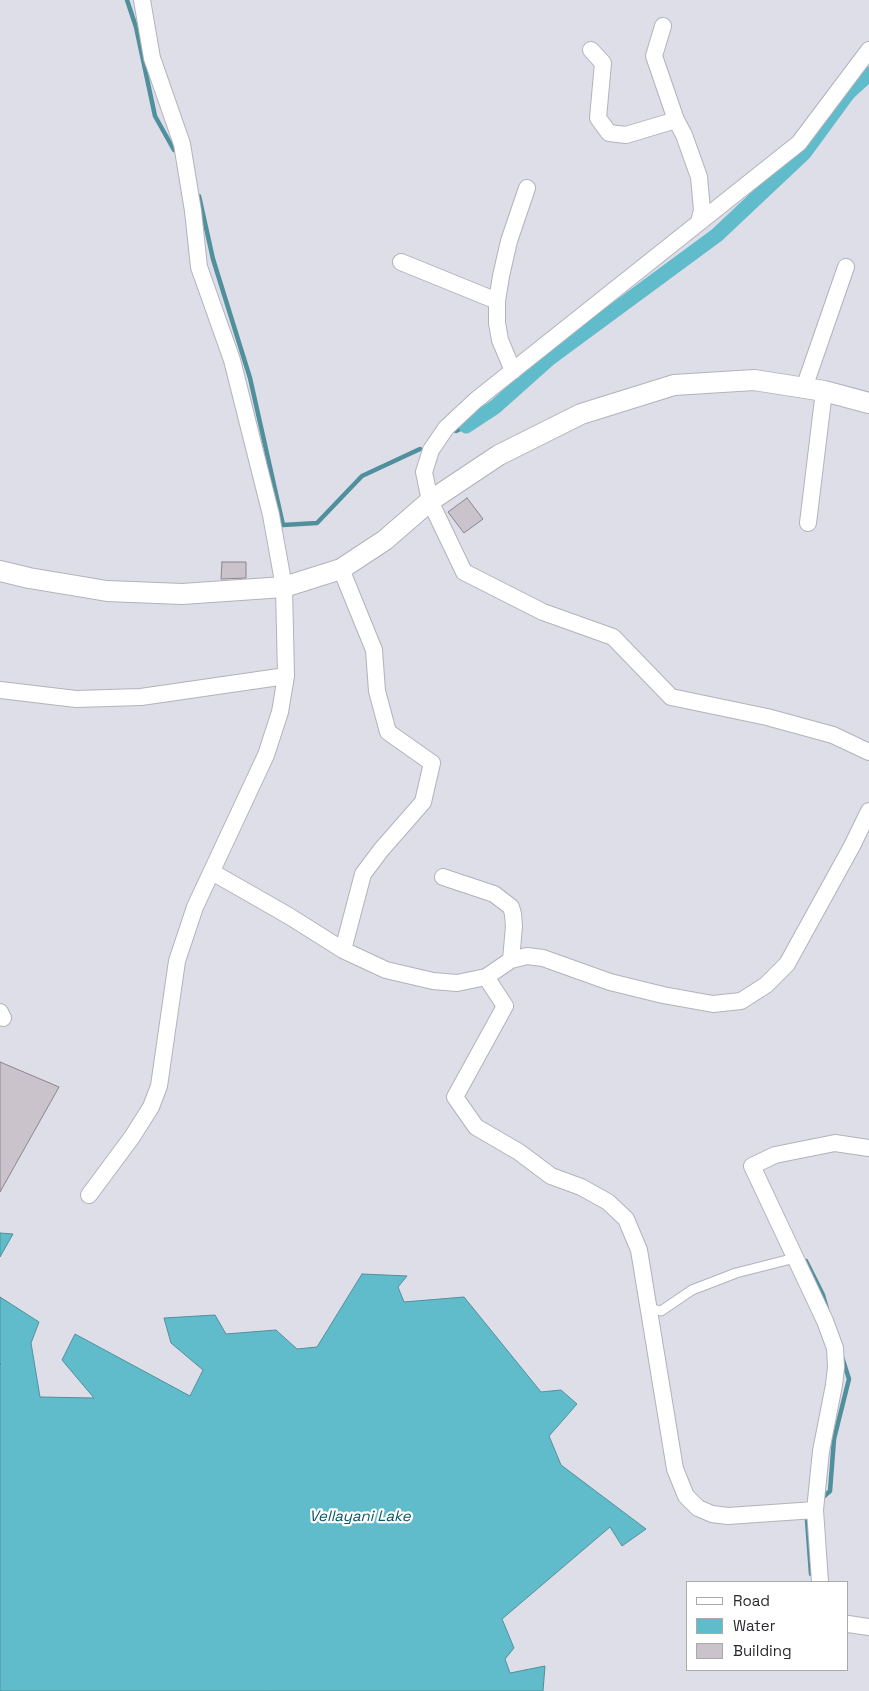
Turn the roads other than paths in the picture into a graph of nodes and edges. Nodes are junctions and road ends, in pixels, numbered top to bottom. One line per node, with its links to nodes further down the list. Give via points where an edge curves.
1 (142, 0): 18 (street, via 152,58 182,144 199,267 232,360 271,515)
2 (663, 26): 5 (street, via 654,56)
3 (591, 50): 5 (street, via 603,63 598,118 609,133 626,135)
4 (869, 50): 7 (street, via 799,143)
5 (676, 120): 7 (street, via 699,177 702,210)
6 (528, 188): 10 (street, via 509,241)
7 (699, 222): 11 (street)
8 (401, 262): 10 (street)
9 (846, 267): 12 (street)
10 (497, 302): 11 (street, via 500,340)
11 (513, 371): 14 (street, via 446,428 431,450 424,472)
12 (814, 390): 13 (street); 14 (street, via 754,380 665,388 581,414 499,455); 15 (street)
13 (869, 402)
14 (430, 500): 16 (street, via 385,540); 21 (street, via 464,572 543,612 613,637 671,697 833,735)
15 (808, 524)
16 (341, 569): 18 (street); 25 (street, via 374,650 377,691 388,732 432,763 423,802 363,874)
17 (0, 571): 18 (street, via 107,591 182,594)
18 (284, 587): 19 (street)
19 (286, 676): 20 (street, via 141,697 76,699); 23 (street, via 280,712 266,755)
20 (0, 690)
21 (869, 752)
22 (869, 811): 26 (street, via 787,964 766,985 741,1001 712,1004 610,982 543,958 519,956)
23 (212, 872): 25 (street); 29 (street, via 195,907 177,961 160,1086 132,1137)
24 (443, 877): 26 (street, via 494,894 511,907 514,926)
25 (343, 950): 27 (street, via 386,970 433,981 457,983)
26 (511, 960): 27 (street)
27 (486, 977): 31 (street, via 505,1006 455,1097 476,1127 519,1152 551,1176 608,1202 626,1219 639,1250)
28 (869, 1148): 30 (street, via 836,1143 775,1155 752,1166)
29 (89, 1195)
30 (795, 1258): 31 (lane, via 736,1272 692,1290 661,1311); 32 (street, via 835,1348 834,1385 821,1451)
31 (649, 1308): 32 (street, via 675,1469 686,1496 698,1508 728,1516)
32 (815, 1510): 33 (street)
33 (820, 1581)
34 (849, 1624): 35 (street)
35 (869, 1627)

